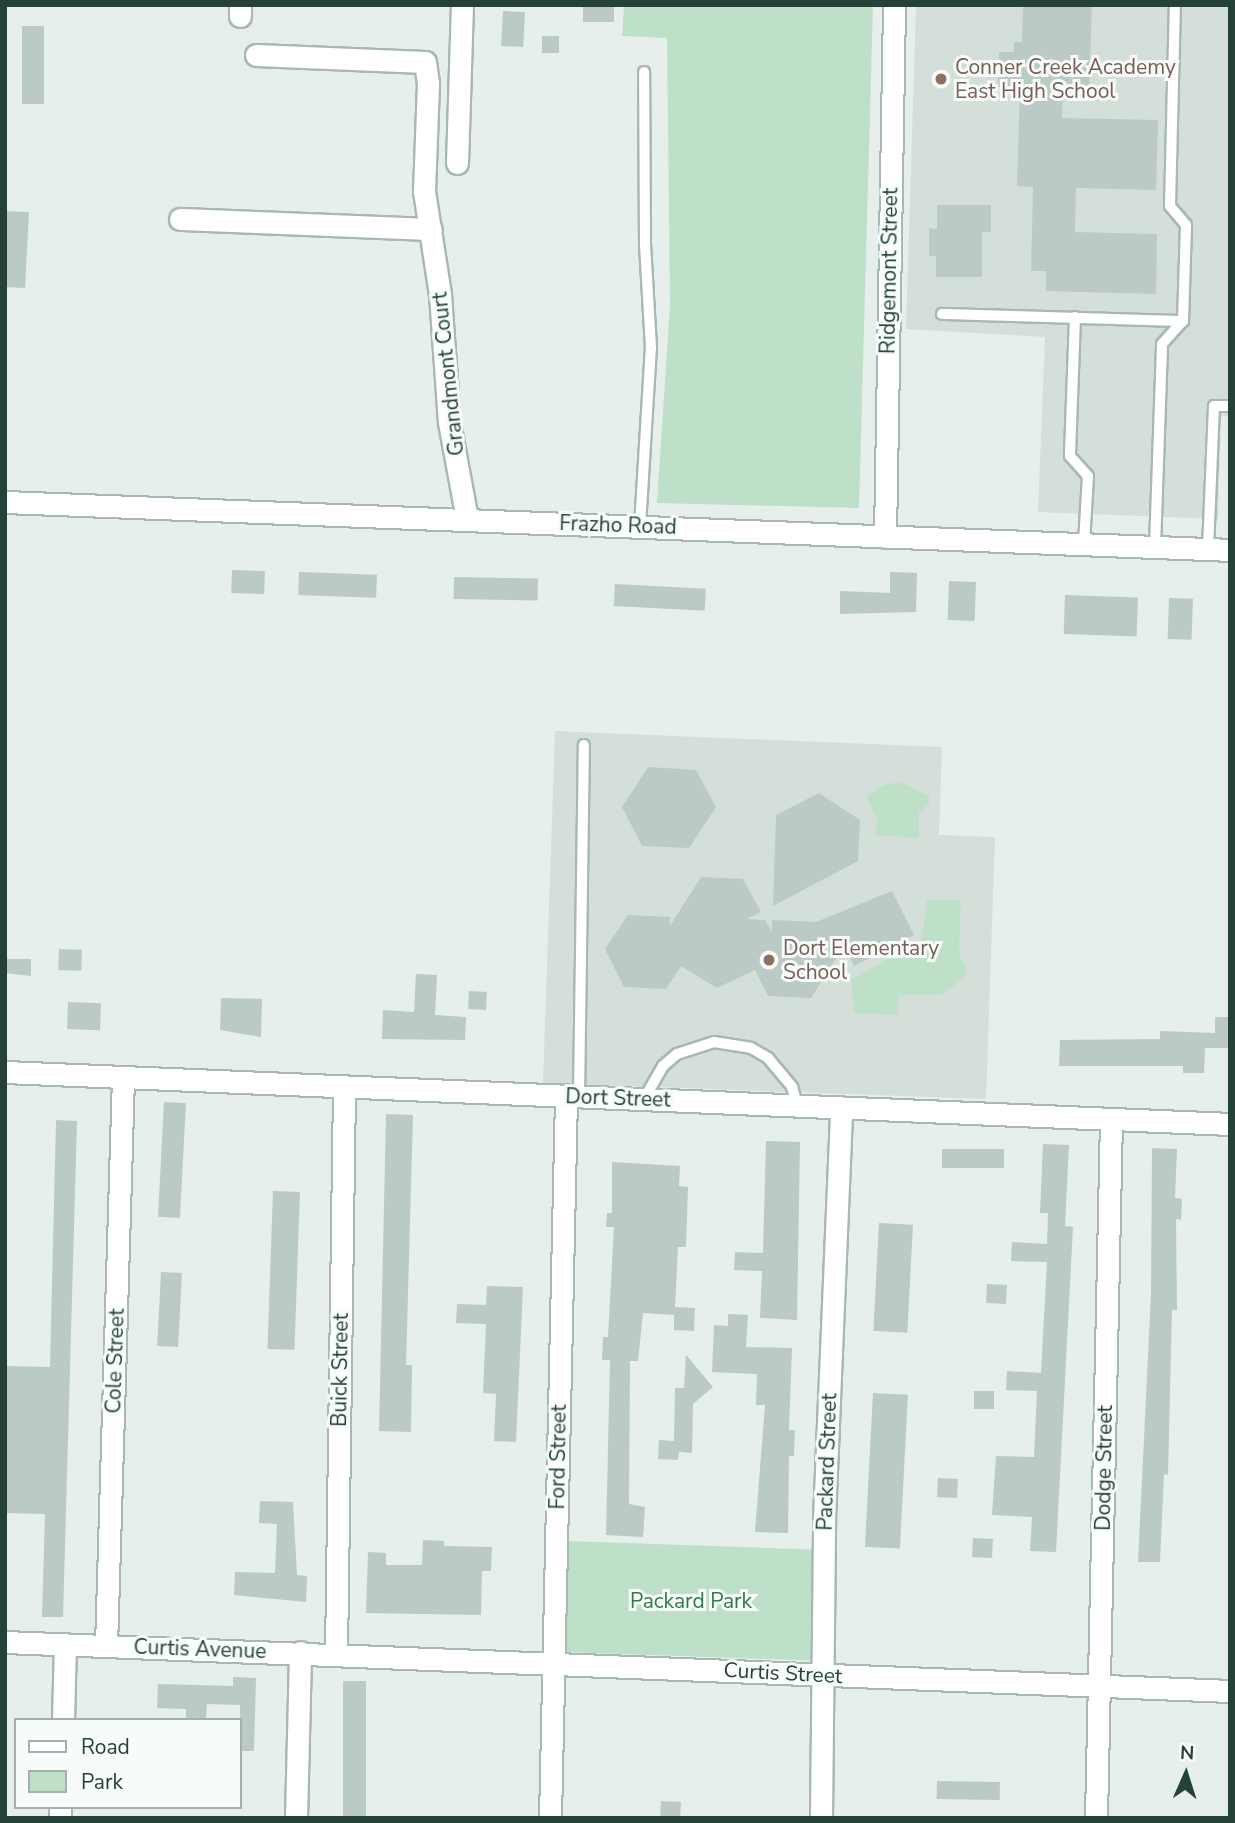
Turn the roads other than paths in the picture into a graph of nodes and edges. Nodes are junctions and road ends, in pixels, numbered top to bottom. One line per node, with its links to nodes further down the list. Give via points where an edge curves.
1 (462, 5): 6 (street)
2 (894, 5): 16 (street, Ridgemont Street)
3 (1175, 5): 11 (lane, via 1170,206 1186,225)
4 (256, 55): 8 (street, Grandmont Court, via 425,62 424,191)
5 (644, 72): 15 (lane, via 651,348)
6 (457, 163)
7 (180, 219): 8 (street)
8 (431, 229): 14 (street, Grandmont Court, via 449,378 449,422)
9 (942, 314): 10 (lane)
10 (1075, 317): 11 (lane); 17 (lane, via 1070,456 1088,476)
11 (1183, 321): 18 (lane, via 1163,344)
12 (1230, 406): 19 (lane, via 1213,406)
13 (5, 502): 14 (street, Frazho Road)
14 (467, 519): 15 (street, Frazho Road)
15 (640, 526): 16 (street, Frazho Road)
16 (885, 537): 17 (street, Frazho Road)
17 (1084, 544): 18 (street, Frazho Road)
18 (1155, 547): 19 (street, Frazho Road)
19 (1208, 549): 20 (street, Frazho Road)
20 (1230, 550)
21 (584, 745): 25 (lane)
22 (5, 1072): 23 (street, Dort Street)
23 (123, 1077): 24 (street, Dort Street); 33 (street, Cole Street)
24 (344, 1086): 25 (street, Dort Street); 35 (street, Buick Street)
25 (573, 1096): 26 (street, Dort Street); 36 (street, Ford Street)
26 (643, 1099): 27 (street, Dort Street); 27 (lane, via 663,1066 677,1054 713,1042 751,1048 768,1058 792,1087)
27 (797, 1105): 28 (street, Dort Street)
28 (841, 1107): 29 (street, Dort Street); 37 (street, Packard Street, via 824,1519)
29 (1111, 1119): 30 (street, Dort Street); 38 (street, Dodge Street)
30 (1230, 1124)
31 (5, 1642): 32 (street)
32 (65, 1644): 33 (street, Curtis Avenue); 40 (street)
33 (106, 1646): 34 (street, Curtis Avenue)
34 (300, 1652): 35 (street, Curtis Avenue); 41 (street)
35 (336, 1654): 36 (street, Curtis Street)
36 (554, 1662): 37 (street, Curtis Street); 42 (street, Ford Street)
37 (824, 1675): 38 (street, Curtis Street); 43 (street, Packard Street)
38 (1099, 1685): 39 (street, Curtis Street); 44 (street, Dodge Street)
39 (1230, 1691)
40 (63, 1718)
41 (296, 1818)
42 (550, 1818)
43 (821, 1818)
44 (1096, 1818)

